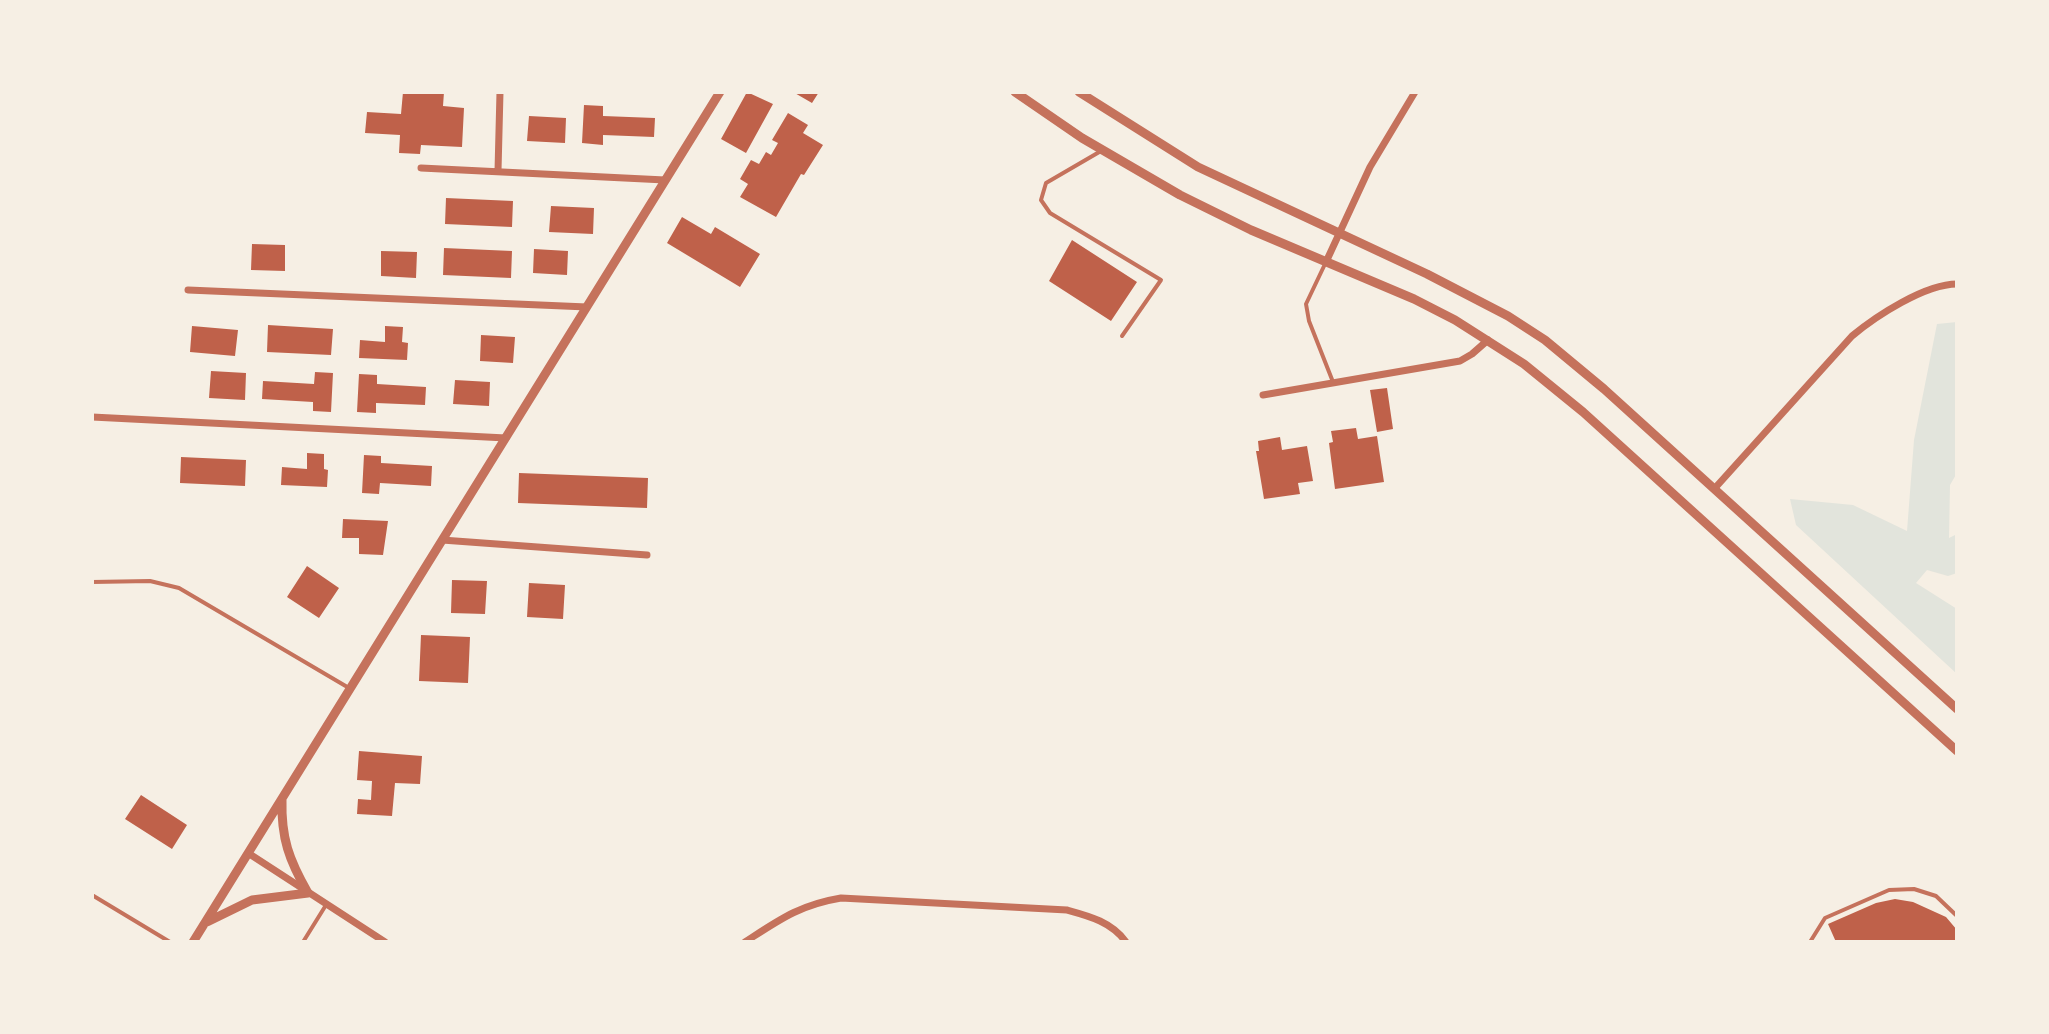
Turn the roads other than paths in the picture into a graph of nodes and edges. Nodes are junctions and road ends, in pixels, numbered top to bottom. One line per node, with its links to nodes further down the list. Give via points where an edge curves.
1 (500, 92): 8 (street)
2 (720, 92): 9 (street)
3 (1015, 92): 6 (street)
4 (1079, 92): 10 (street, via 1198,167)
5 (1415, 92): 10 (street, via 1370,167)
6 (1103, 150): 11 (street, via 1180,195); 15 (lane, via 1046,183 1041,200 1050,213 1161,280)
7 (421, 168): 8 (street)
8 (498, 171): 9 (street)
9 (665, 180): 14 (street)
10 (1340, 234): 11 (street); 21 (street, via 1469,294 1545,340)
11 (1326, 262): 16 (street, via 1414,299); 17 (lane, via 1306,304)
12 (1957, 284): 21 (street, via 1924,293 1852,336)
13 (188, 290): 14 (street)
14 (587, 307): 20 (street)
15 (1122, 336)
16 (1488, 340): 17 (street, via 1460,361); 27 (street, via 1583,412)
17 (1334, 383): 18 (street)
18 (1263, 395)
19 (92, 417): 20 (street)
20 (506, 438): 22 (street)
21 (1715, 488): 26 (street)
22 (442, 540): 23 (street); 25 (street)
23 (647, 555)
24 (92, 582): 25 (lane, via 150,581 179,588)
25 (349, 688): 28 (street)
26 (1957, 709)
27 (1957, 751)
28 (282, 796): 29 (street); 30 (street, via 287,852)
29 (248, 853): 30 (street); 34 (street)
30 (308, 893): 32 (street); 34 (street, via 252,900)
31 (92, 895): 35 (lane)
32 (326, 905): 37 (lane); 38 (street)
33 (1957, 916): 41 (lane, via 1936,896 1914,889 1889,890 1820,921)
34 (204, 923): 36 (street)
35 (170, 942)
36 (193, 942)
37 (303, 942)
38 (385, 942)
39 (745, 942): 40 (street, via 791,912 841,898 1067,910 1096,918)
40 (1126, 942)
41 (1810, 942)

